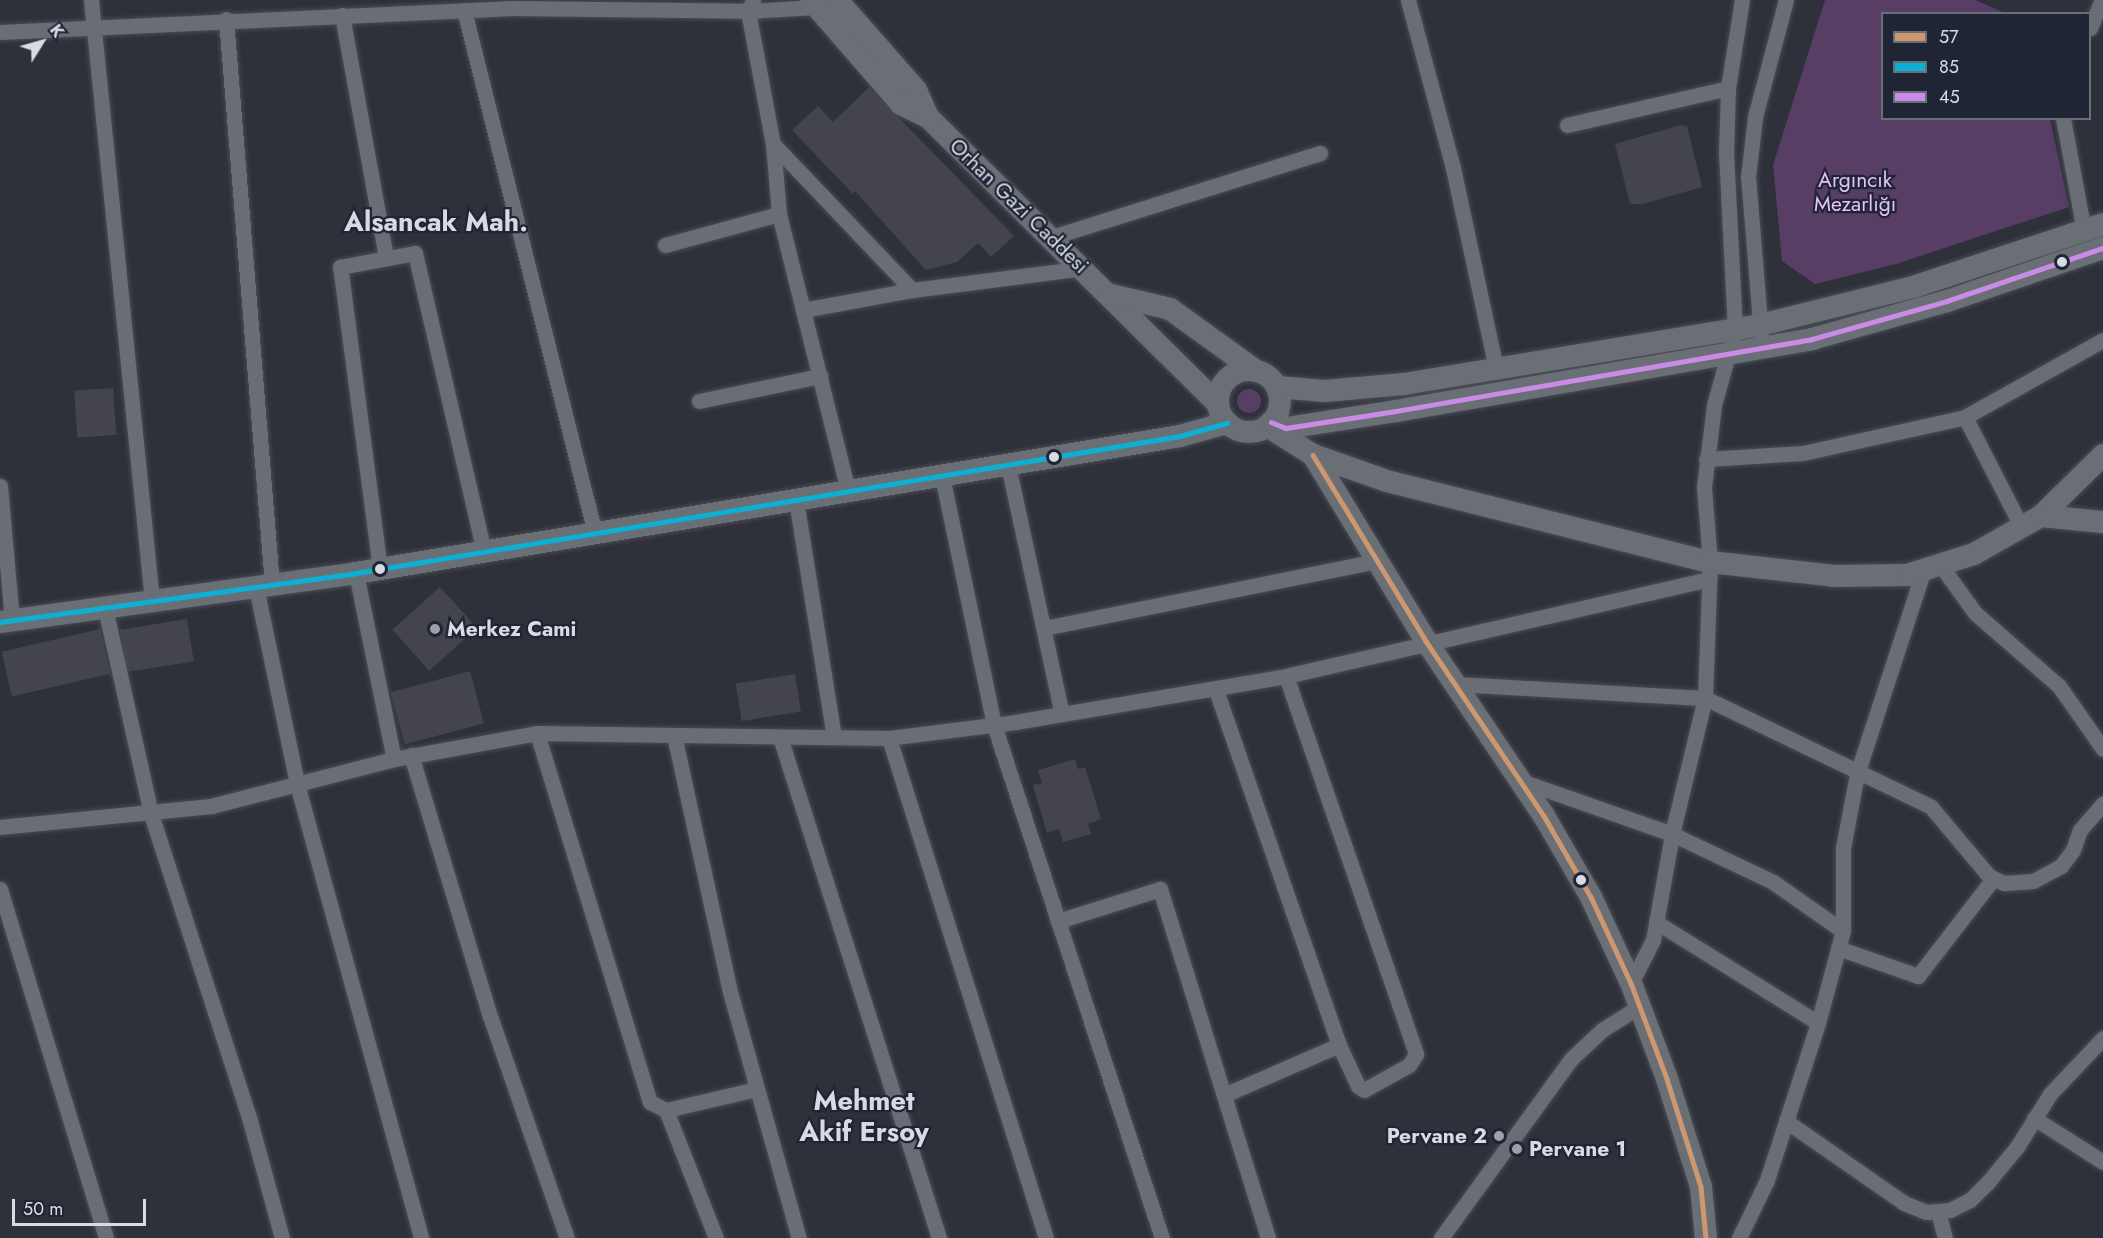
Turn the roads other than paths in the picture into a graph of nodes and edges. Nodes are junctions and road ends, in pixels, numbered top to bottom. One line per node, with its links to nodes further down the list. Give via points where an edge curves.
1 (91, 0): 12 (street)
2 (1408, 0): 35 (street, via 1453,168)
3 (1742, 0): 15 (street)
4 (1786, 0): 30 (street, via 1755,117 1748,177)
5 (2102, 0): 13 (street)
6 (821, 2): 8 (street); 22 (street, Orhan Gazi Caddesi, via 901,104 928,117)
7 (437, 5): 9 (street); 10 (street)
8 (751, 6): 9 (street); 18 (street)
9 (464, 10): 54 (street)
10 (342, 15): 11 (street); 25 (street)
11 (225, 19): 12 (street); 61 (street)
12 (94, 26): 14 (street); 62 (street)
13 (2091, 26)
14 (0, 32)
15 (1728, 87): 17 (street); 31 (street, via 1726,194)
16 (2064, 120): 21 (street)
17 (1567, 125)
18 (773, 144): 20 (street); 27 (street)
19 (1320, 153): 22 (street)
20 (779, 214): 23 (street); 29 (street)
21 (2093, 228): 30 (street, via 1913,287)
22 (1052, 237): 26 (street, Orhan Gazi Caddesi)
23 (665, 245)
24 (2102, 250): 33 (street, via 1896,316)
25 (386, 258): 55 (street, via 415,253); 57 (street, via 340,267)
26 (1084, 268): 27 (street); 28 (street, Orhan Gazi Caddesi)
27 (912, 290): 29 (street)
28 (1110, 295): 36 (street, via 1170,309); 40 (street, Orhan Gazi Caddesi)
29 (803, 310): 37 (street)
30 (1760, 325): 31 (street); 33 (street)
31 (1735, 330): 34 (street); 35 (street)
32 (2103, 340): 41 (street)
33 (1762, 347): 34 (street)
34 (1728, 353): 42 (street, via 1286,428); 45 (street, via 1714,405)
35 (1496, 368): 38 (street, via 1357,390)
36 (1256, 371): 38 (street); 40 (street, via 1231,375 1221,388)
37 (819, 376): 39 (street); 49 (street)
38 (1277, 387): 42 (street, via 1280,403)
39 (699, 401)
40 (1223, 413): 42 (street, via 1247,431); 46 (street, via 1180,436)
41 (1965, 417): 45 (street, via 1803,453); 53 (street)
42 (1269, 424): 43 (street)
43 (1313, 455): 56 (street); 59 (street, via 1387,481)
44 (2103, 455): 51 (street)
45 (1706, 459): 59 (street, via 1704,512)
46 (1008, 465): 47 (street); 65 (street)
47 (942, 476): 49 (street); 72 (street)
48 (0, 486): 64 (street)
49 (848, 491): 50 (street)
50 (796, 500): 54 (street); 76 (street)
51 (2041, 516): 52 (street); 53 (street)
52 (2103, 522)
53 (2022, 528): 58 (street, via 1995,545)
54 (595, 534): 55 (street)
55 (484, 552): 57 (street)
56 (1377, 561): 65 (street); 66 (street)
57 (380, 569): 60 (street)
58 (1933, 570): 59 (street, via 1834,576); 78 (street, via 1975,613 2059,686); 81 (street)
59 (1710, 571): 66 (street); 70 (street)
60 (356, 573): 61 (street); 80 (street)
61 (264, 586): 62 (street); 83 (street)
62 (152, 602): 63 (street)
63 (105, 608): 64 (street); 85 (street)
64 (6, 621)
65 (1044, 628): 71 (street)
66 (1426, 641): 67 (street); 68 (street)
67 (1286, 675): 69 (street); 98 (street, via 1416,1054 1409,1065 1364,1090 1358,1086)
68 (1454, 684): 70 (street); 82 (street)
69 (1216, 690): 71 (street); 98 (street)
70 (1705, 698): 81 (street); 87 (street)
71 (1062, 714): 72 (street)
72 (994, 725): 77 (street); 90 (street)
73 (537, 733): 74 (street); 79 (street); 101 (street, via 650,1102)
74 (674, 735): 75 (street); 99 (street, via 729,988)
75 (780, 737): 76 (street); 112 (street)
76 (834, 737): 77 (street)
77 (889, 738): 113 (street)
78 (2103, 748)
79 (411, 755): 80 (street); 109 (street, via 490,1016)
80 (394, 759): 83 (street)
81 (1857, 774): 88 (street, via 1931,807); 92 (street, via 1843,848)
82 (1521, 781): 87 (street); 94 (street, via 1586,887)
83 (297, 784): 85 (street, via 211,806); 108 (street)
84 (2103, 804): 88 (street, via 2080,830 2068,858 2052,872 2023,883)
85 (151, 814): 86 (street); 107 (street, via 250,1121)
86 (0, 827)
87 (1672, 834): 91 (street); 92 (street, via 1773,882)
88 (1994, 879): 93 (street, via 1918,976)
89 (0, 889): 106 (street)
90 (1058, 921): 100 (street, via 1160,889); 114 (street)
91 (1656, 922): 94 (street, via 1653,940); 96 (street)
92 (1843, 931): 93 (street)
93 (1838, 948): 96 (street)
94 (1631, 982): 95 (street)
95 (1640, 1006): 116 (street, via 1602,1030 1570,1059); 117 (street, via 1701,1187)
96 (1818, 1023): 103 (street)
97 (2103, 1038): 102 (street, via 2065,1075)
98 (1339, 1045): 100 (street)
99 (756, 1089): 101 (street); 111 (street)
100 (1224, 1095): 115 (street)
101 (666, 1110): 110 (street)
102 (2034, 1118): 104 (street); 105 (street, via 1988,1182 1961,1206)
103 (1786, 1121): 105 (street, via 1904,1203); 118 (street, via 1767,1180)
104 (2103, 1162)
105 (1938, 1212): 119 (street)
106 (106, 1238)
107 (282, 1238)
108 (421, 1238)
109 (567, 1238)
110 (716, 1238)
111 (799, 1238)
112 (939, 1238)
113 (1046, 1238)
114 (1162, 1238)
115 (1268, 1238)
116 (1441, 1238)
117 (1706, 1238)
118 (1739, 1238)
119 (1945, 1238)

